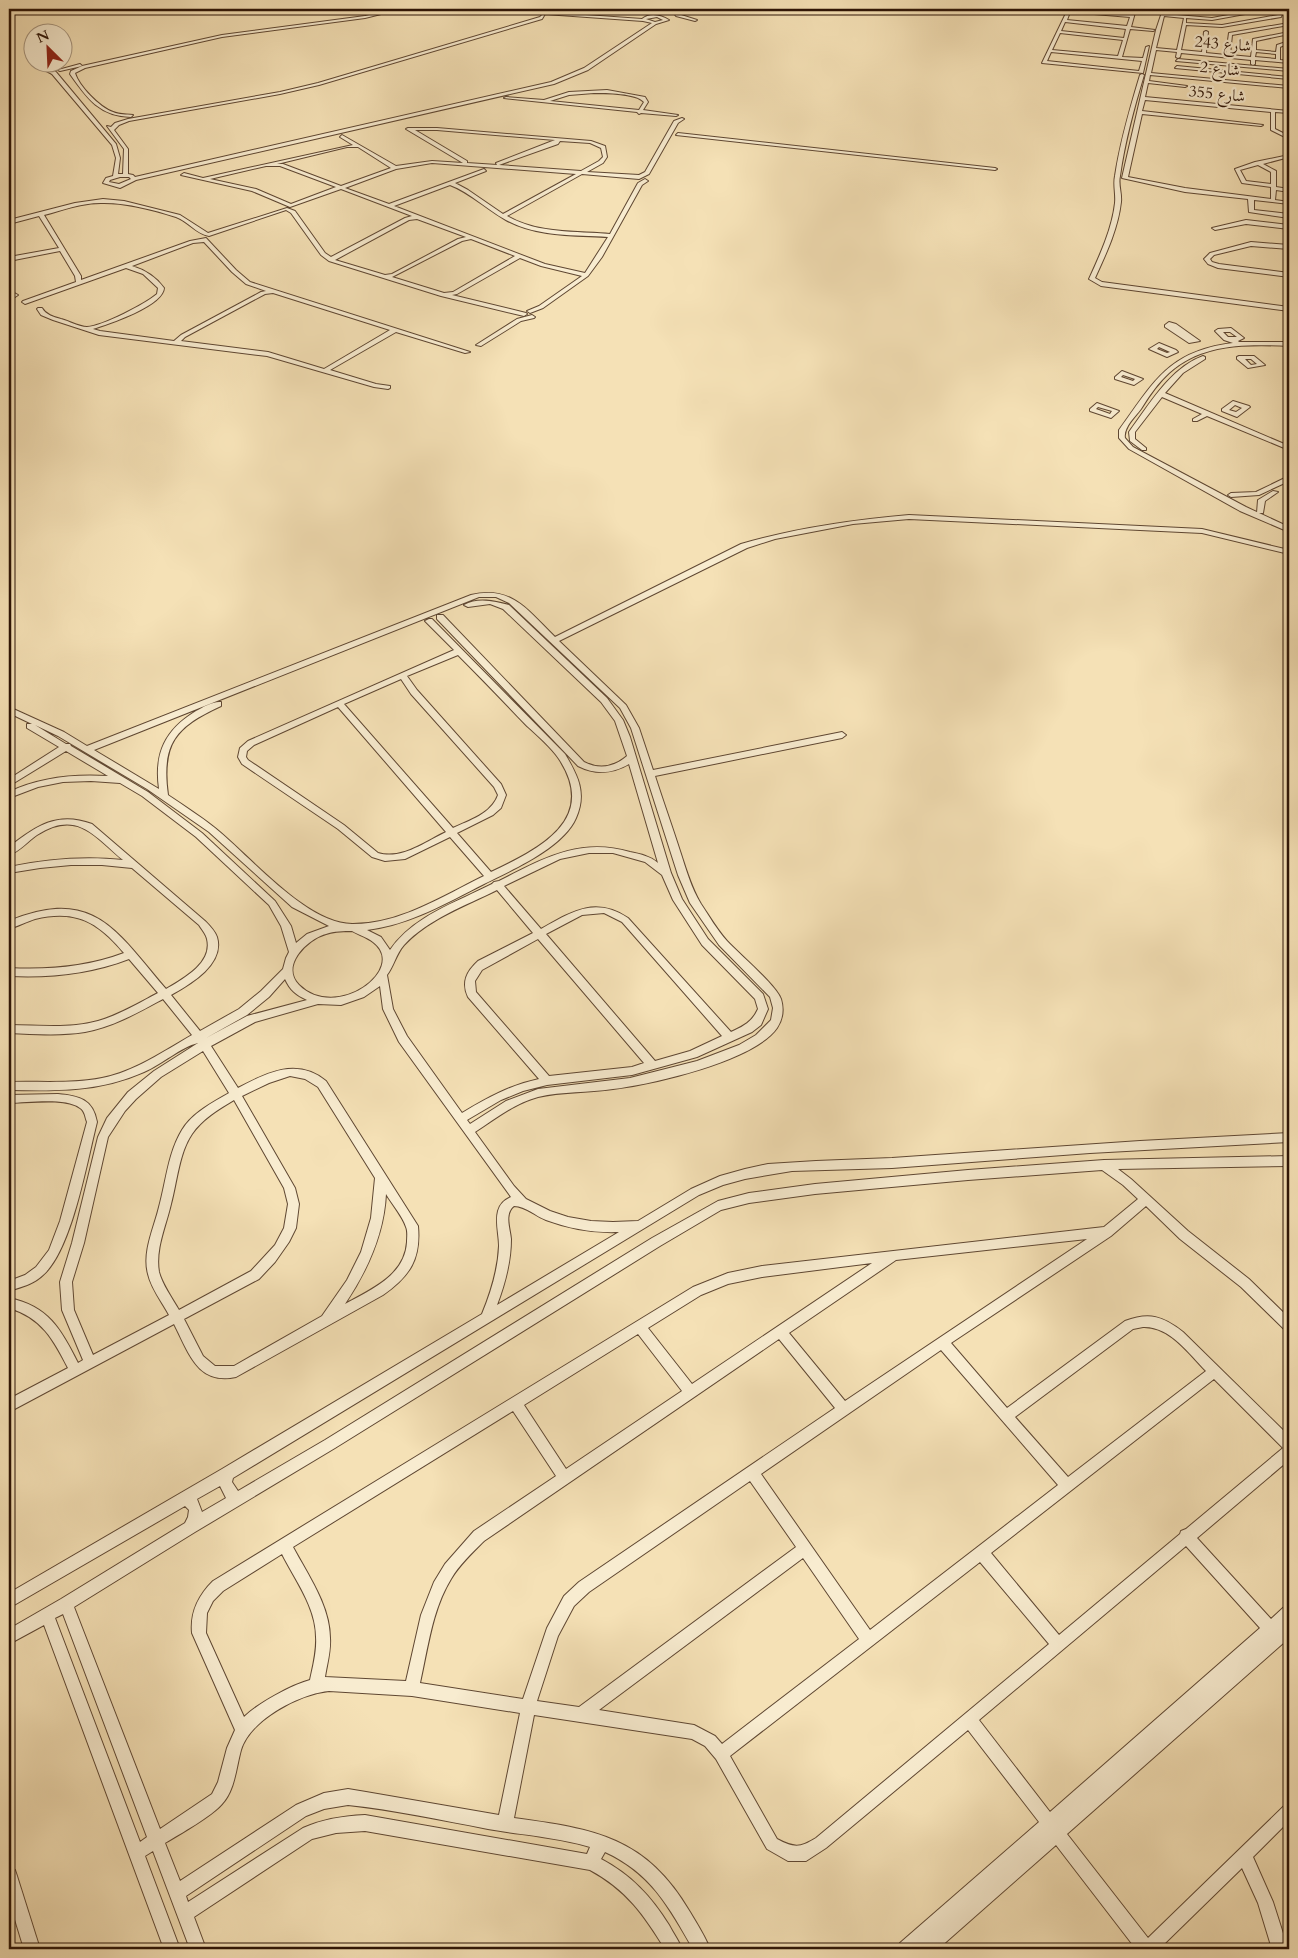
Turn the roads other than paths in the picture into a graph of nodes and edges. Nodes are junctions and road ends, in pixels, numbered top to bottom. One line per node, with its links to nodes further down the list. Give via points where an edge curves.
1 (389, 9): 12 (street)
2 (393, 9): 12 (street)
3 (399, 9): 17 (street)
4 (405, 9): 5 (street, via 416,12)
5 (427, 9)
6 (502, 9): 18 (street)
7 (673, 9): 24 (street); 26 (street, via 677,15)
8 (1134, 9): 22 (street)
9 (1216, 9): 14 (street)
10 (1259, 9): 25 (street, via 1215,19)
11 (1282, 9): 34 (street, via 1280,16)
12 (383, 10): 17 (street)
13 (1069, 10): 15 (street); 28 (street)
14 (1165, 10): 25 (street); 37 (street); 51 (street)
15 (1104, 11): 22 (street)
16 (660, 12): 21 (street)
17 (371, 14): 55 (street, via 236,32); 58 (street, via 218,32); 67 (street, via 216,38)
18 (542, 14): 19 (street); 23 (street, via 553,15); 29 (street)
19 (574, 14): 23 (street); 27 (street)
20 (530, 16): 33 (street, via 532,18)
21 (655, 16): 24 (street); 27 (street)
22 (1132, 16): 35 (street)
23 (550, 17): 29 (street)
24 (663, 17): 30 (street, via 667,20)
25 (1186, 17): 31 (street)
26 (695, 20)
27 (644, 21): 30 (street); 76 (street)
28 (1064, 21): 35 (street); 40 (street)
29 (524, 23): 33 (street); 50 (street, via 522,27)
30 (655, 23): 76 (street)
31 (1185, 24): 34 (street); 38 (street)
32 (1289, 24): 36 (street)
33 (513, 25): 50 (street)
34 (1222, 26): 44 (street)
35 (1129, 27): 37 (street); 48 (street)
36 (1268, 28): 44 (street); 46 (street)
37 (1153, 30): 63 (street)
38 (1184, 30): 39 (street); 54 (street)
39 (1191, 31)
40 (1058, 32): 48 (street); 52 (street)
41 (1199, 32): 42 (street)
42 (1206, 32): 43 (street); 57 (street)
43 (1214, 33)
44 (1238, 33): 47 (street)
45 (1222, 34): 47 (street)
46 (1288, 34): 53 (street, via 1255,39)
47 (1230, 35): 59 (street)
48 (1125, 39): 60 (street)
49 (1289, 42): 56 (street, via 1279,45)
50 (446, 47): 84 (street); 84 (street, via 339,82)
51 (1154, 49): 54 (street, شارع 243); 75 (street)
52 (1049, 51): 60 (street); 74 (street, via 1044,62)
53 (1254, 51): 56 (street); 61 (street)
54 (1179, 52): 57 (street, شارع 243); 64 (street)
55 (139, 53): 58 (street); 62 (street)
56 (1278, 53): 65 (street)
57 (1204, 54): 59 (street, شارع 243)
58 (117, 56): 62 (street)
59 (1228, 56): 61 (street, شارع 243)
60 (1120, 57): 63 (street)
61 (1253, 59): 65 (street, شارع 243); 70 (street)
62 (104, 60): 67 (street)
63 (1145, 60): 74 (street)
64 (1178, 60): 69 (street); 70 (street)
65 (1278, 61): 66 (street, شارع 243)
66 (1289, 62)
67 (85, 65): 68 (street); 87 (street, via 72,73)
68 (72, 66)
69 (1177, 67): 77 (street); 78 (street)
70 (1252, 67): 71 (street); 77 (street)
71 (1289, 70)
72 (52, 72): 112 (street)
73 (62, 72): 85 (street)
74 (1142, 73): 132 (street)
75 (1149, 73): 78 (street, شارع 2); 80 (street); 82 (street, شارع 2)
76 (572, 74): 86 (street); 131 (street)
77 (1252, 74): 79 (street); 81 (street)
78 (1175, 75): 81 (street, شارع 2)
79 (1289, 78)
80 (1147, 82): 88 (street); 90 (street, via 1186,83)
81 (1252, 82): 82 (street, شارع 2)
82 (1258, 84): 83 (street, شارع 2)
83 (1289, 87)
84 (280, 93): 93 (street); 97 (street); 97 (street)
85 (81, 94): 87 (street); 91 (street)
86 (513, 95): 89 (street); 101 (street)
87 (89, 96): 93 (street, via 112,115)
88 (1143, 98): 90 (street, شارع 355); 94 (street)
89 (544, 102): 96 (street); 96 (street, via 594,90 643,98 646,102)
90 (1182, 102): 92 (street, شارع 355)
91 (93, 109)
92 (1273, 111): 95 (street, شارع 355); 109 (street, via 1273,130)
93 (159, 112): 97 (street)
94 (1140, 112): 102 (street); 133 (street)
95 (1289, 112)
96 (640, 113): 98 (street)
97 (153, 115): 100 (street)
98 (675, 118): 99 (street); 135 (street)
99 (682, 119)
100 (117, 121): 105 (street); 105 (street, via 107,121)
101 (398, 121): 104 (street); 131 (street)
102 (1261, 125)
103 (427, 128): 104 (street); 106 (street); 110 (street)
104 (408, 129): 106 (street)
105 (111, 130): 111 (street)
106 (416, 134): 117 (street)
107 (678, 134): 126 (street)
108 (342, 136): 113 (street)
109 (1289, 138)
110 (559, 140): 124 (street); 128 (street, via 602,146 604,159)
111 (120, 141): 112 (street); 131 (street, via 127,153)
112 (112, 142): 130 (street, via 118,154)
113 (352, 142): 114 (street); 115 (street)
114 (346, 146): 115 (street); 121 (street)
115 (359, 146): 125 (street)
116 (1289, 156): 118 (street)
117 (456, 157): 119 (street); 122 (street)
118 (1275, 159): 120 (street); 123 (street)
119 (450, 162): 122 (street); 125 (street)
120 (1282, 162)
121 (282, 163): 134 (street); 137 (street)
122 (466, 163): 124 (street)
123 (1256, 163): 138 (street, via 1274,171); 138 (street, via 1238,169 1243,181 1239,186)
124 (503, 165): 128 (street)
125 (395, 168): 137 (street)
126 (995, 169)
127 (484, 170): 136 (street)
128 (582, 174): 135 (street); 146 (street)
129 (184, 175): 134 (street)
130 (115, 176): 131 (street); 131 (street, via 106,183 123,185 131,182)
131 (130, 177)
132 (1116, 177): 133 (street); 172 (street, via 1118,206 1092,279 1095,282)
133 (1125, 178): 140 (street)
134 (216, 179): 144 (street, via 254,190)
135 (642, 179): 152 (street)
136 (451, 183): 143 (street); 146 (street)
137 (342, 188): 143 (street); 144 (street)
138 (1274, 188): 139 (street); 141 (street)
139 (1289, 190)
140 (1251, 198): 141 (street); 142 (street); 147 (street, via 1251,211)
141 (1273, 199): 142 (street)
142 (1289, 202)
143 (390, 206): 148 (street)
144 (288, 207): 153 (street); 157 (street)
145 (41, 214): 149 (street); 153 (street, via 92,202 124,202 182,217); 156 (street)
146 (503, 216): 152 (street, via 541,229)
147 (1289, 216)
148 (409, 217): 154 (street, via 418,217); 158 (street)
149 (9, 222)
150 (1289, 227): 151 (street, via 1246,222)
151 (1215, 228)
152 (610, 235): 163 (street)
153 (206, 237): 162 (street); 167 (street, via 241,278)
154 (463, 237): 159 (street); 165 (street)
155 (1289, 246): 164 (street, via 1251,244 1212,254 1206,259 1218,266)
156 (62, 248): 160 (street); 166 (street)
157 (323, 254): 158 (street); 161 (street)
158 (339, 254): 161 (street)
159 (519, 256): 163 (street); 170 (street)
160 (9, 259)
161 (331, 260): 165 (street)
162 (136, 265): 166 (street); 175 (street, via 158,284 161,292 150,302)
163 (586, 275): 174 (street, via 539,310 537,316)
164 (1289, 275)
165 (394, 278): 170 (street, via 442,295)
166 (78, 279): 171 (street)
167 (264, 291): 177 (street, via 274,291); 180 (street)
168 (9, 292): 169 (street)
169 (15, 295)
170 (456, 296): 174 (street)
171 (25, 302)
172 (1289, 308)
173 (40, 309): 176 (street, via 46,315)
174 (524, 314): 182 (street)
175 (100, 326): 176 (street); 178 (street)
176 (82, 329): 178 (street)
177 (396, 329): 185 (street); 190 (street)
178 (99, 333): 180 (street)
179 (1196, 342): 186 (street)
180 (175, 343): 190 (street, via 268,354)
181 (1289, 344): 183 (street)
182 (479, 345)
183 (1236, 345): 184 (street); 186 (street); 188 (street)
184 (1289, 348)
185 (467, 352)
186 (1208, 352): 189 (street); 194 (street, via 1170,380)
187 (1172, 354): 189 (street)
188 (1246, 357)
189 (1185, 359): 192 (street, via 1169,369)
190 (326, 370): 193 (street)
191 (1138, 381): 192 (street)
192 (1155, 385): 198 (street)
193 (388, 387)
194 (1161, 394): 197 (street); 205 (street, via 1132,432 1132,440)
195 (1230, 412): 199 (street)
196 (1114, 413): 198 (street)
197 (1208, 413): 199 (street); 200 (street)
198 (1131, 418): 208 (street, via 1121,432 1128,446 1243,509)
199 (1220, 418): 201 (street)
200 (1195, 420)
201 (1289, 448)
202 (1289, 478): 204 (street)
203 (1289, 485): 204 (street)
204 (1264, 494): 205 (street); 206 (street)
205 (1231, 495): 206 (street)
206 (1260, 511): 207 (street)
207 (1289, 524)
208 (1289, 530)
209 (1289, 552): 212 (street, via 1202,531 921,518 864,520 744,546)
210 (440, 617): 211 (street); 221 (street, via 581,764 608,770 619,767); 221 (street, via 480,602 494,602 506,607 609,706 623,728)
211 (429, 621): 213 (street); 226 (street, via 214,705 194,716 174,733 162,756 160,772)
212 (554, 640): 220 (street, via 509,599 492,594 477,596); 222 (street, via 623,707 635,728)
213 (459, 652): 214 (street); 232 (street, via 562,756 578,786 577,803 571,818 554,840)
214 (403, 676): 215 (street); 227 (street, via 501,792 500,802 494,809)
215 (339, 703): 227 (street); 227 (street, via 251,743 243,750 243,760 379,857 400,857)
216 (9, 710): 220 (street, via 47,726)
217 (9, 717): 219 (street)
218 (842, 735): 222 (street)
219 (68, 746): 223 (street); 224 (street)
220 (87, 749): 226 (street)
221 (631, 757): 231 (street)
222 (650, 774): 255 (street, via 695,903 722,942 774,996 778,1012 775,1023 762,1036 709,1061 632,1082 533,1094 506,1106)
223 (124, 780): 225 (street, via 58,779); 236 (street, via 199,835 272,902 286,926)
224 (9, 783)
225 (9, 795)
226 (164, 796): 234 (street, via 212,830 295,906 326,922)
227 (450, 833): 232 (street)
228 (9, 852): 229 (street, via 43,826 68,820 89,826)
229 (134, 865): 230 (street, via 72,861); 242 (street, via 210,930 214,940 208,962)
230 (9, 870)
231 (666, 873): 232 (street, via 636,856 613,850 589,850 548,859); 245 (street, via 695,929 761,1001 762,1013 757,1022)
232 (494, 881): 234 (street, via 400,920); 235 (street); 238 (street, via 426,921 400,943)
233 (9, 925): 237 (street, via 45,913 83,915 98,921)
234 (350, 928): 236 (street, via 321,932); 238 (street, via 370,932 379,938 385,946)
235 (540, 934): 245 (street, via 586,911 605,910 616,914 625,920); 247 (street); 248 (street, via 482,964 471,976 469,985 472,994)
236 (294, 952): 239 (street)
237 (130, 954): 240 (street, via 93,968 74,971); 242 (street)
238 (388, 960): 241 (street)
239 (288, 970): 243 (street, via 296,989); 246 (street, via 255,1003)
240 (9, 972)
241 (383, 976): 243 (street, via 364,993 351,998); 252 (street, via 392,1020)
242 (166, 994): 244 (street, via 114,1020 96,1025); 246 (street)
243 (318, 1000): 246 (street, via 249,1020)
244 (9, 1028)
245 (730, 1038): 247 (street)
246 (201, 1041): 249 (street, via 104,1082); 250 (street); 254 (street, via 143,1084)
247 (653, 1066): 248 (street, via 610,1075)
248 (547, 1081): 252 (street, via 509,1091)
249 (9, 1086)
250 (236, 1095): 260 (street, via 277,1074 303,1073 314,1077 322,1084); 271 (street, via 199,1117 187,1132 181,1149 152,1255 154,1275); 271 (street, via 292,1192 293,1214 287,1236 274,1257 255,1275)
251 (9, 1099): 253 (street, via 73,1100 90,1112)
252 (460, 1120): 255 (street)
253 (92, 1122): 254 (street); 266 (street)
254 (110, 1122): 267 (street, via 103,1136)
255 (468, 1131): 263 (street)
256 (1289, 1138): 258 (street)
257 (1289, 1161): 259 (street)
258 (882, 1163): 261 (street); 264 (street, via 794,1166 747,1172 702,1189)
259 (1104, 1165): 261 (street); 262 (street)
260 (381, 1178): 273 (street, via 378,1215 363,1264); 273 (street, via 412,1226 412,1255 394,1282)
261 (884, 1183): 292 (street, via 749,1198 706,1212)
262 (1146, 1200): 265 (street); 275 (street)
263 (522, 1202): 264 (street, via 548,1215 584,1226); 272 (street, via 512,1202 504,1209 503,1269)
264 (642, 1224): 272 (street)
265 (1106, 1232): 268 (street); 277 (street)
266 (60, 1242): 267 (street); 269 (street, via 50,1262 40,1272)
267 (78, 1243): 278 (street, via 69,1268 66,1296 72,1323)
268 (893, 1255): 274 (street, via 731,1278 710,1284); 276 (street)
269 (9, 1286)
270 (9, 1303): 279 (street, via 26,1308 48,1322)
271 (175, 1317): 273 (street, via 204,1368 224,1374 236,1371); 278 (street)
272 (486, 1318): 289 (street)
273 (326, 1320)
274 (640, 1326): 281 (street); 282 (street)
275 (1289, 1326)
276 (781, 1332): 281 (street); 284 (street)
277 (942, 1342): 284 (street); 285 (street)
278 (90, 1362): 279 (street)
279 (75, 1370): 283 (street)
280 (1214, 1372): 285 (street, via 1167,1327 1154,1321 1140,1321 1129,1325); 286 (street); 291 (street)
281 (691, 1393): 290 (street)
282 (516, 1404): 290 (street); 296 (street)
283 (9, 1406)
284 (844, 1409): 288 (street)
285 (1006, 1416): 291 (street)
286 (1289, 1445)
287 (1289, 1452): 295 (street)
288 (752, 1472): 297 (street); 310 (street, via 584,1587 569,1602 552,1633)
289 (228, 1474): 292 (street, via 225,1483 232,1495); 293 (street)
290 (564, 1477): 309 (street, via 479,1536 461,1554 434,1598)
291 (1068, 1486): 298 (street)
292 (238, 1498): 294 (street)
293 (185, 1499): 294 (street, via 196,1508); 299 (street)
294 (190, 1527): 300 (street)
295 (1186, 1536): 303 (street); 307 (street)
296 (285, 1546): 308 (street, via 317,1610 323,1630); 313 (street, via 218,1586 208,1596 197,1621 199,1633)
297 (805, 1548): 306 (street); 311 (street)
298 (981, 1552): 306 (street); 307 (street)
299 (9, 1601)
300 (66, 1604): 302 (street); 318 (street)
301 (1289, 1612): 303 (street)
302 (47, 1615): 305 (street); 320 (street)
303 (1271, 1629): 317 (street)
304 (1289, 1629): 317 (street)
305 (9, 1637)
306 (868, 1640): 314 (street)
307 (1058, 1644): 312 (street)
308 (316, 1685): 309 (street); 313 (street, via 256,1716)
309 (412, 1689): 310 (street)
310 (528, 1707): 311 (street); 316 (street)
311 (582, 1714): 314 (street, via 694,1732 710,1741)
312 (969, 1719): 314 (street, via 806,1853 788,1853 772,1844); 317 (street)
313 (242, 1730): 318 (street, via 225,1785 216,1799)
314 (721, 1754)
315 (1289, 1811): 321 (street)
316 (506, 1824): 319 (street); 324 (street, via 371,1800 348,1797 324,1800 301,1810)
317 (1053, 1828): 331 (street); 332 (street); 333 (street)
318 (156, 1841): 320 (street); 324 (street)
319 (599, 1842): 322 (street); 330 (street, via 641,1863 658,1880)
320 (136, 1853): 327 (street)
321 (1244, 1855): 333 (street); 334 (street, via 1265,1902)
322 (592, 1863): 325 (street, via 366,1823 346,1823 308,1832); 329 (street, via 610,1871 641,1898)
323 (9, 1876): 326 (street)
324 (176, 1893): 325 (street)
325 (184, 1914): 328 (street)
326 (32, 1949)
327 (172, 1949)
328 (198, 1949)
329 (674, 1949)
330 (702, 1949)
331 (906, 1949)
332 (926, 1949)
333 (1147, 1949)
334 (1280, 1949)

